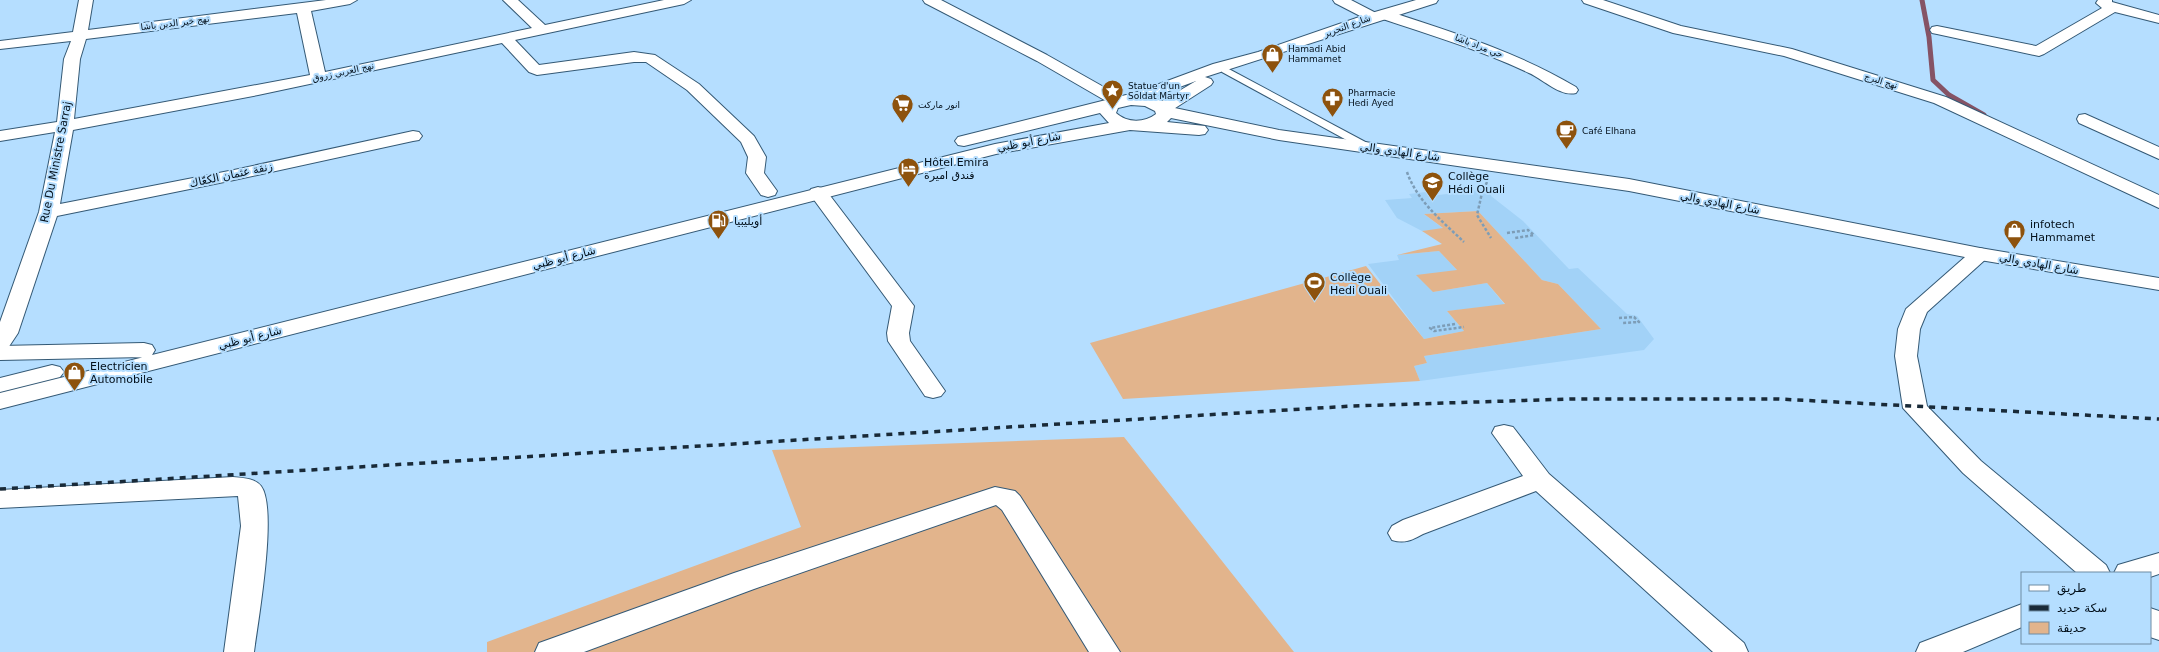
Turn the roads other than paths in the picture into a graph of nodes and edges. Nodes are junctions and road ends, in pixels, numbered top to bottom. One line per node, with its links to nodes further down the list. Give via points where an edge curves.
1 (86, 0): 15 (street, Rue Du Ministre Sarraj)
2 (350, 0): 10 (street, نهج خير الدين باشا)
3 (510, 0): 14 (street)
4 (930, 0): 21 (street)
5 (1340, 0): 11 (street, حي مراد باشا)
6 (1431, 0): 11 (street, شارع التحرير)
7 (1589, 0): 33 (street, نهج البرج, via 1678,30 1787,52 1940,100)
8 (678, 1): 14 (street, نهج العربي زروق)
9 (2109, 3): 12 (street); 13 (street, via 2039,51)
10 (303, 8): 15 (street, نهج خير الدين باشا); 19 (street)
11 (1378, 15): 18 (street, شارع التحرير); 20 (street, حي مراد باشا, via 1482,47 1536,70)
12 (2159, 19)
13 (1937, 30)
14 (543, 31): 16 (street, نهج العربي زروق)
15 (80, 35): 17 (street, نهج خير الدين باشا); 25 (street, Rue Du Ministre Sarraj, via 72,59)
16 (506, 39): 19 (street, نهج العربي زروق); 31 (street, via 537,70 634,57 650,58 693,87 748,140 757,157 755,173)
17 (0, 45)
18 (1222, 68): 21 (street, شارع التحرير); 22 (street, شارع التحرير); 29 (lane)
19 (318, 78): 25 (street, نهج العربي زروق)
20 (1570, 90)
21 (1120, 102): 22 (street, شارع الهادي والي, via 1150,102); 24 (street, via 1108,110 1108,114 1112,119); 31 (street, شارع أبو ظبي)
22 (1164, 109): 24 (street, شارع التحرير, via 1164,116 1160,120); 26 (street, شارع الهادي والي)
23 (2085, 119): 30 (street)
24 (1135, 125): 26 (street, شارع الهادي والي); 32 (street, شارع أبو ظبي, via 995,149)
25 (65, 126): 27 (street, نهج العربي زروق); 34 (street, Rue Du Ministre Sarraj)
26 (1279, 135): 29 (street, شارع الهادي والي)
27 (0, 136)
28 (413, 136): 34 (street, زنقة عثمان الكعّاك)
29 (1367, 147): 36 (street, شارع الهادي والي, via 1629,185)
30 (2159, 154)
31 (768, 191): 35 (street, شارع أبو ظبي)
32 (818, 193): 35 (street, شارع أبو ظبي); 42 (street, via 902,306 899,342)
33 (2159, 202)
34 (49, 212): 38 (street, Rue Du Ministre Sarraj, via 7,333)
35 (676, 222): 39 (street, شارع أبو ظبي); 43 (street, شارع أبو ظبي)
36 (1980, 254): 37 (street, شارع الهادي والي); 49 (street, via 1917,309 1909,329 1906,356 1915,408 1972,468)
37 (2159, 284)
38 (0, 342)
39 (144, 350): 40 (street); 41 (street, شارع أبو ظبي)
40 (0, 353)
41 (0, 385)
42 (933, 391)
43 (0, 401)
44 (1504, 433): 45 (street)
45 (1540, 480): 47 (street); 57 (street)
46 (0, 499): 54 (street, via 233,486 251,491 255,526)
47 (1402, 533)
48 (2159, 563): 50 (street)
49 (2095, 572)
50 (2131, 572)
51 (2021, 615): 58 (street)
52 (2151, 621): 53 (street)
53 (2159, 628)
54 (239, 652)
55 (550, 652): 56 (street, via 744,581 995,496 1006,498 1011,503)
56 (1105, 652)
57 (1732, 652)
58 (1931, 652)

